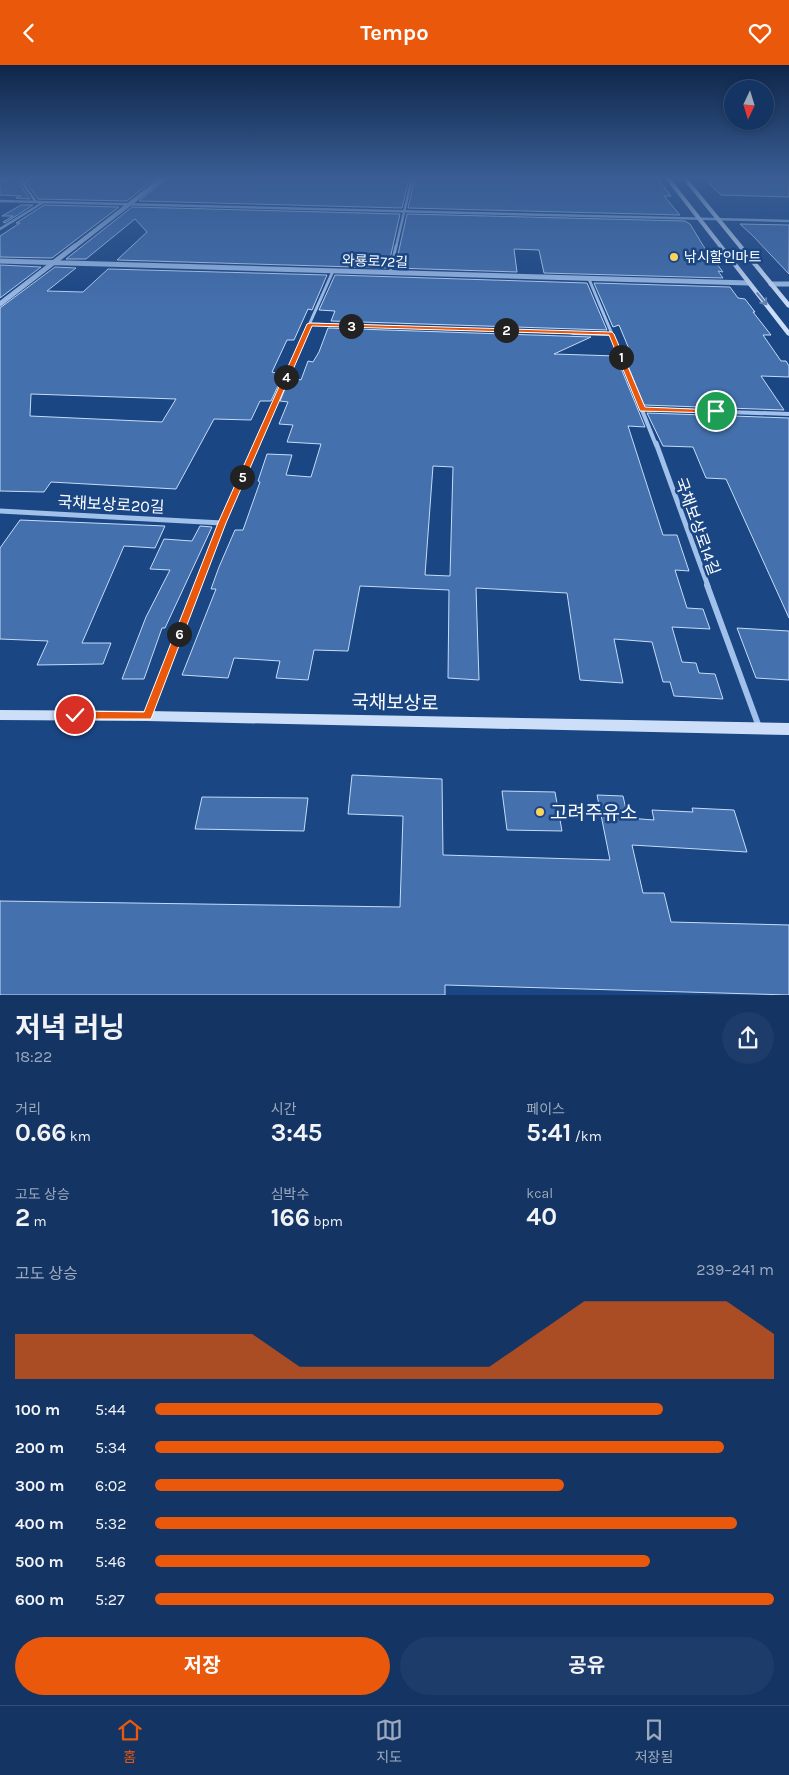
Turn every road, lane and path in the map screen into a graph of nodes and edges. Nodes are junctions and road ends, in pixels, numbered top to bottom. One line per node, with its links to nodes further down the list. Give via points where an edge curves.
1 (12, 221): 6 (street)
2 (109, 221): 8 (street)
3 (401, 221): 10 (street)
4 (702, 221): 12 (main road)
5 (720, 221): 13 (main road)
6 (0, 229)
7 (0, 261): 8 (street, 와룡로72길)
8 (54, 263): 9 (street, 와룡로72길); 15 (street)
9 (333, 271): 10 (street, 와룡로72길); 17 (street)
10 (390, 273): 11 (street, 와룡로72길)
11 (589, 279): 12 (street, 와룡로72길); 19 (street, 국채보상로14길)
12 (749, 283): 18 (main road, one-way to 18)
13 (771, 284): 14 (street); 16 (main road)
14 (789, 284)
15 (0, 305)
16 (789, 306)
17 (310, 324): 19 (street); 23 (street)
18 (789, 333)
19 (612, 334): 20 (street, 국채보상로14길)
20 (643, 409): 21 (street); 26 (street, 국채보상로14길)
21 (789, 414)
22 (0, 511): 23 (street, 국채보상로20길)
23 (222, 523): 24 (street)
24 (147, 716): 25 (main road, 국채보상로); 26 (main road, 국채보상로)
25 (1, 717)
26 (759, 727): 27 (main road, 국채보상로)
27 (789, 729)

